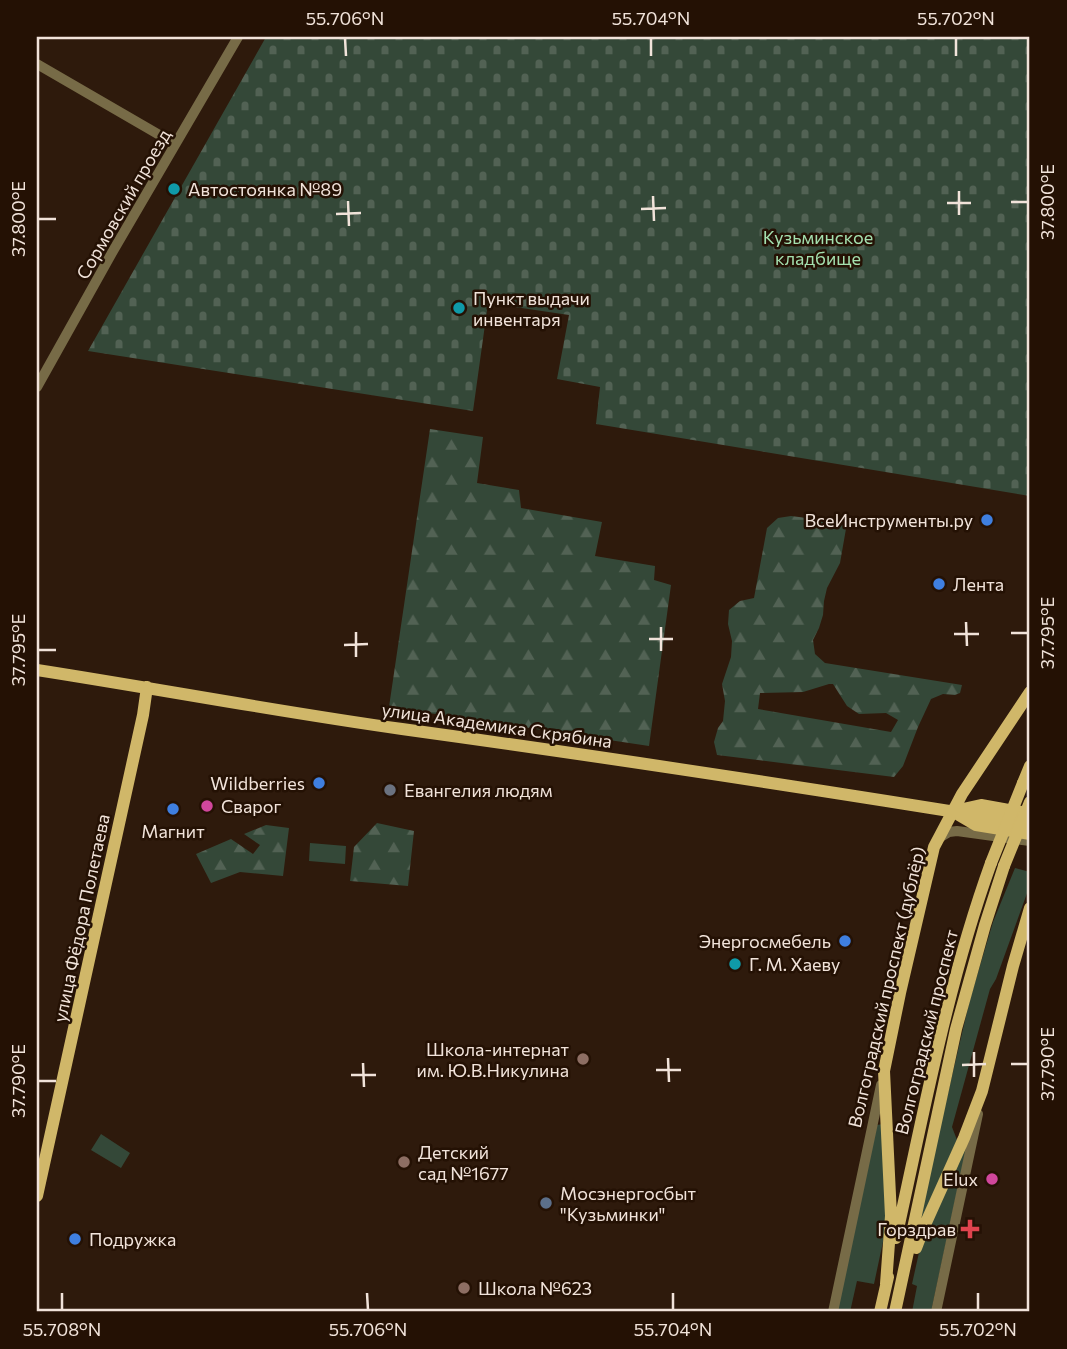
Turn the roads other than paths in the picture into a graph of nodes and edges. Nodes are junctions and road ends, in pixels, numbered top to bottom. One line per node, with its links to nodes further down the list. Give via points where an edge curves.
1 (238, 37): 3 (street, Сормовский проезд)
2 (37, 65): 3 (street)
3 (175, 144): 4 (street, Сормовский проезд)
4 (37, 387)
5 (37, 670): 6 (main road, улица Академика Скрябина)
6 (147, 687): 10 (main road, улица Академика Скрябина); 20 (main road, улица Фёдора Полетаева)
7 (1030, 692): 10 (main road, Волгоградский проспект (дублёр))
8 (1030, 766): 16 (main road, Волгоградский проспект, bridge)
9 (1030, 802): 16 (main road, Волгоградский проспект, bridge)
10 (952, 811): 11 (main road, улица Академика Скрябина, via 981,806); 12 (main road, улица Академика Скрябина); 13 (main road, улица Академика Скрябина, via 976,825); 14 (main road, Волгоградский проспект (дублёр))
11 (1030, 814)
12 (1030, 824)
13 (1030, 834)
14 (938, 838): 15 (street, via 957,831); 18 (main road, Волгоградский проспект (дублёр))
15 (1030, 841)
16 (998, 864): 21 (main road, Волгоградский проспект, via 969,929 945,1013); 24 (main road, Волгоградский проспект, via 956,1029)
17 (1030, 908): 19 (main road)
18 (884, 1071): 21 (main road, via 891,1216); 22 (street, Волгоградский проспект (дублёр))
19 (982, 1091): 24 (main road, via 924,1227); 25 (street)
20 (37, 1196)
21 (886, 1284): 23 (main road, Волгоградский проспект)
22 (833, 1312)
23 (880, 1312)
24 (895, 1312)
25 (936, 1312)

